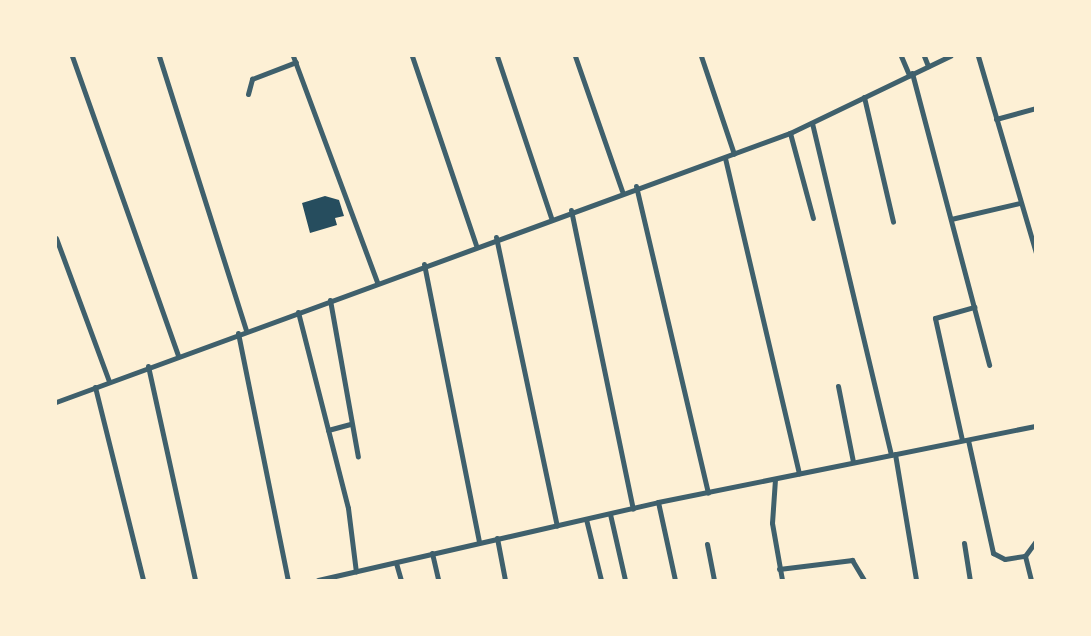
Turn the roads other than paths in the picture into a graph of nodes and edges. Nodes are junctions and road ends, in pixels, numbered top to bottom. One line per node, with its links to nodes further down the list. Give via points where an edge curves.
1 (72, 56): 42 (street)
2 (159, 56): 40 (street)
3 (293, 56): 12 (street)
4 (412, 56): 33 (street)
5 (497, 56): 27 (street)
6 (575, 56): 24 (street)
7 (701, 56): 21 (street)
8 (901, 56): 14 (street)
9 (924, 56): 13 (street)
10 (950, 56): 13 (street)
11 (978, 56): 18 (street)
12 (296, 62): 15 (street, via 252,79); 36 (street)
13 (928, 66): 14 (street)
14 (910, 74): 16 (street); 29 (street)
15 (248, 94)
16 (864, 97): 19 (street); 30 (street)
17 (1035, 108): 18 (street)
18 (996, 119): 25 (street)
19 (812, 123): 20 (street); 53 (street)
20 (790, 133): 21 (street); 28 (street)
21 (734, 154): 22 (street)
22 (725, 158): 23 (street); 56 (street)
23 (636, 186): 24 (street); 58 (street)
24 (622, 191): 26 (street)
25 (1020, 203): 29 (street); 34 (street)
26 (571, 210): 27 (street); 60 (street)
27 (551, 217): 32 (street)
28 (813, 218)
29 (951, 219): 38 (street)
30 (893, 222)
31 (56, 237): 45 (street)
32 (495, 237): 33 (street); 63 (street)
33 (476, 244): 35 (street)
34 (1035, 253)
35 (424, 264): 36 (street); 66 (street)
36 (377, 282): 37 (street)
37 (330, 300): 39 (street); 49 (street)
38 (974, 307): 43 (street); 52 (street, via 935,318)
39 (298, 312): 40 (street); 51 (street)
40 (246, 330): 41 (street)
41 (238, 333): 42 (street); 77 (street)
42 (178, 355): 44 (street)
43 (989, 365)
44 (148, 366): 45 (street); 76 (street)
45 (109, 381): 47 (street)
46 (838, 386): 55 (street)
47 (95, 387): 48 (street); 75 (street)
48 (56, 402)
49 (351, 424): 51 (street); 54 (street)
50 (1035, 426): 52 (street)
51 (328, 430): 73 (street, via 348,508)
52 (965, 440): 53 (street); 70 (street, via 993,553 1005,559)
53 (893, 454): 55 (street); 88 (street)
54 (358, 457)
55 (853, 462): 56 (street)
56 (799, 473): 57 (street)
57 (775, 479): 58 (street); 72 (street, via 772,524)
58 (708, 493): 59 (street)
59 (658, 502): 60 (street); 84 (street)
60 (633, 509): 61 (street)
61 (610, 514): 62 (street); 83 (street)
62 (586, 519): 63 (street); 82 (street)
63 (557, 526): 64 (street)
64 (497, 538): 66 (street); 81 (street)
65 (1035, 541): 70 (street)
66 (479, 542): 69 (street)
67 (964, 543): 89 (street)
68 (707, 544): 85 (street)
69 (432, 553): 71 (street); 80 (street)
70 (1025, 556): 90 (street)
71 (396, 563): 73 (street); 79 (street)
72 (779, 569): 86 (street); 87 (street, via 852,560)
73 (356, 572): 74 (street)
74 (332, 579): 78 (street)
75 (143, 580)
76 (195, 580)
77 (288, 580)
78 (318, 580)
79 (401, 580)
80 (438, 580)
81 (505, 580)
82 (601, 580)
83 (625, 580)
84 (675, 580)
85 (714, 580)
86 (782, 580)
87 (864, 580)
88 (916, 580)
89 (970, 580)
90 (1031, 580)

